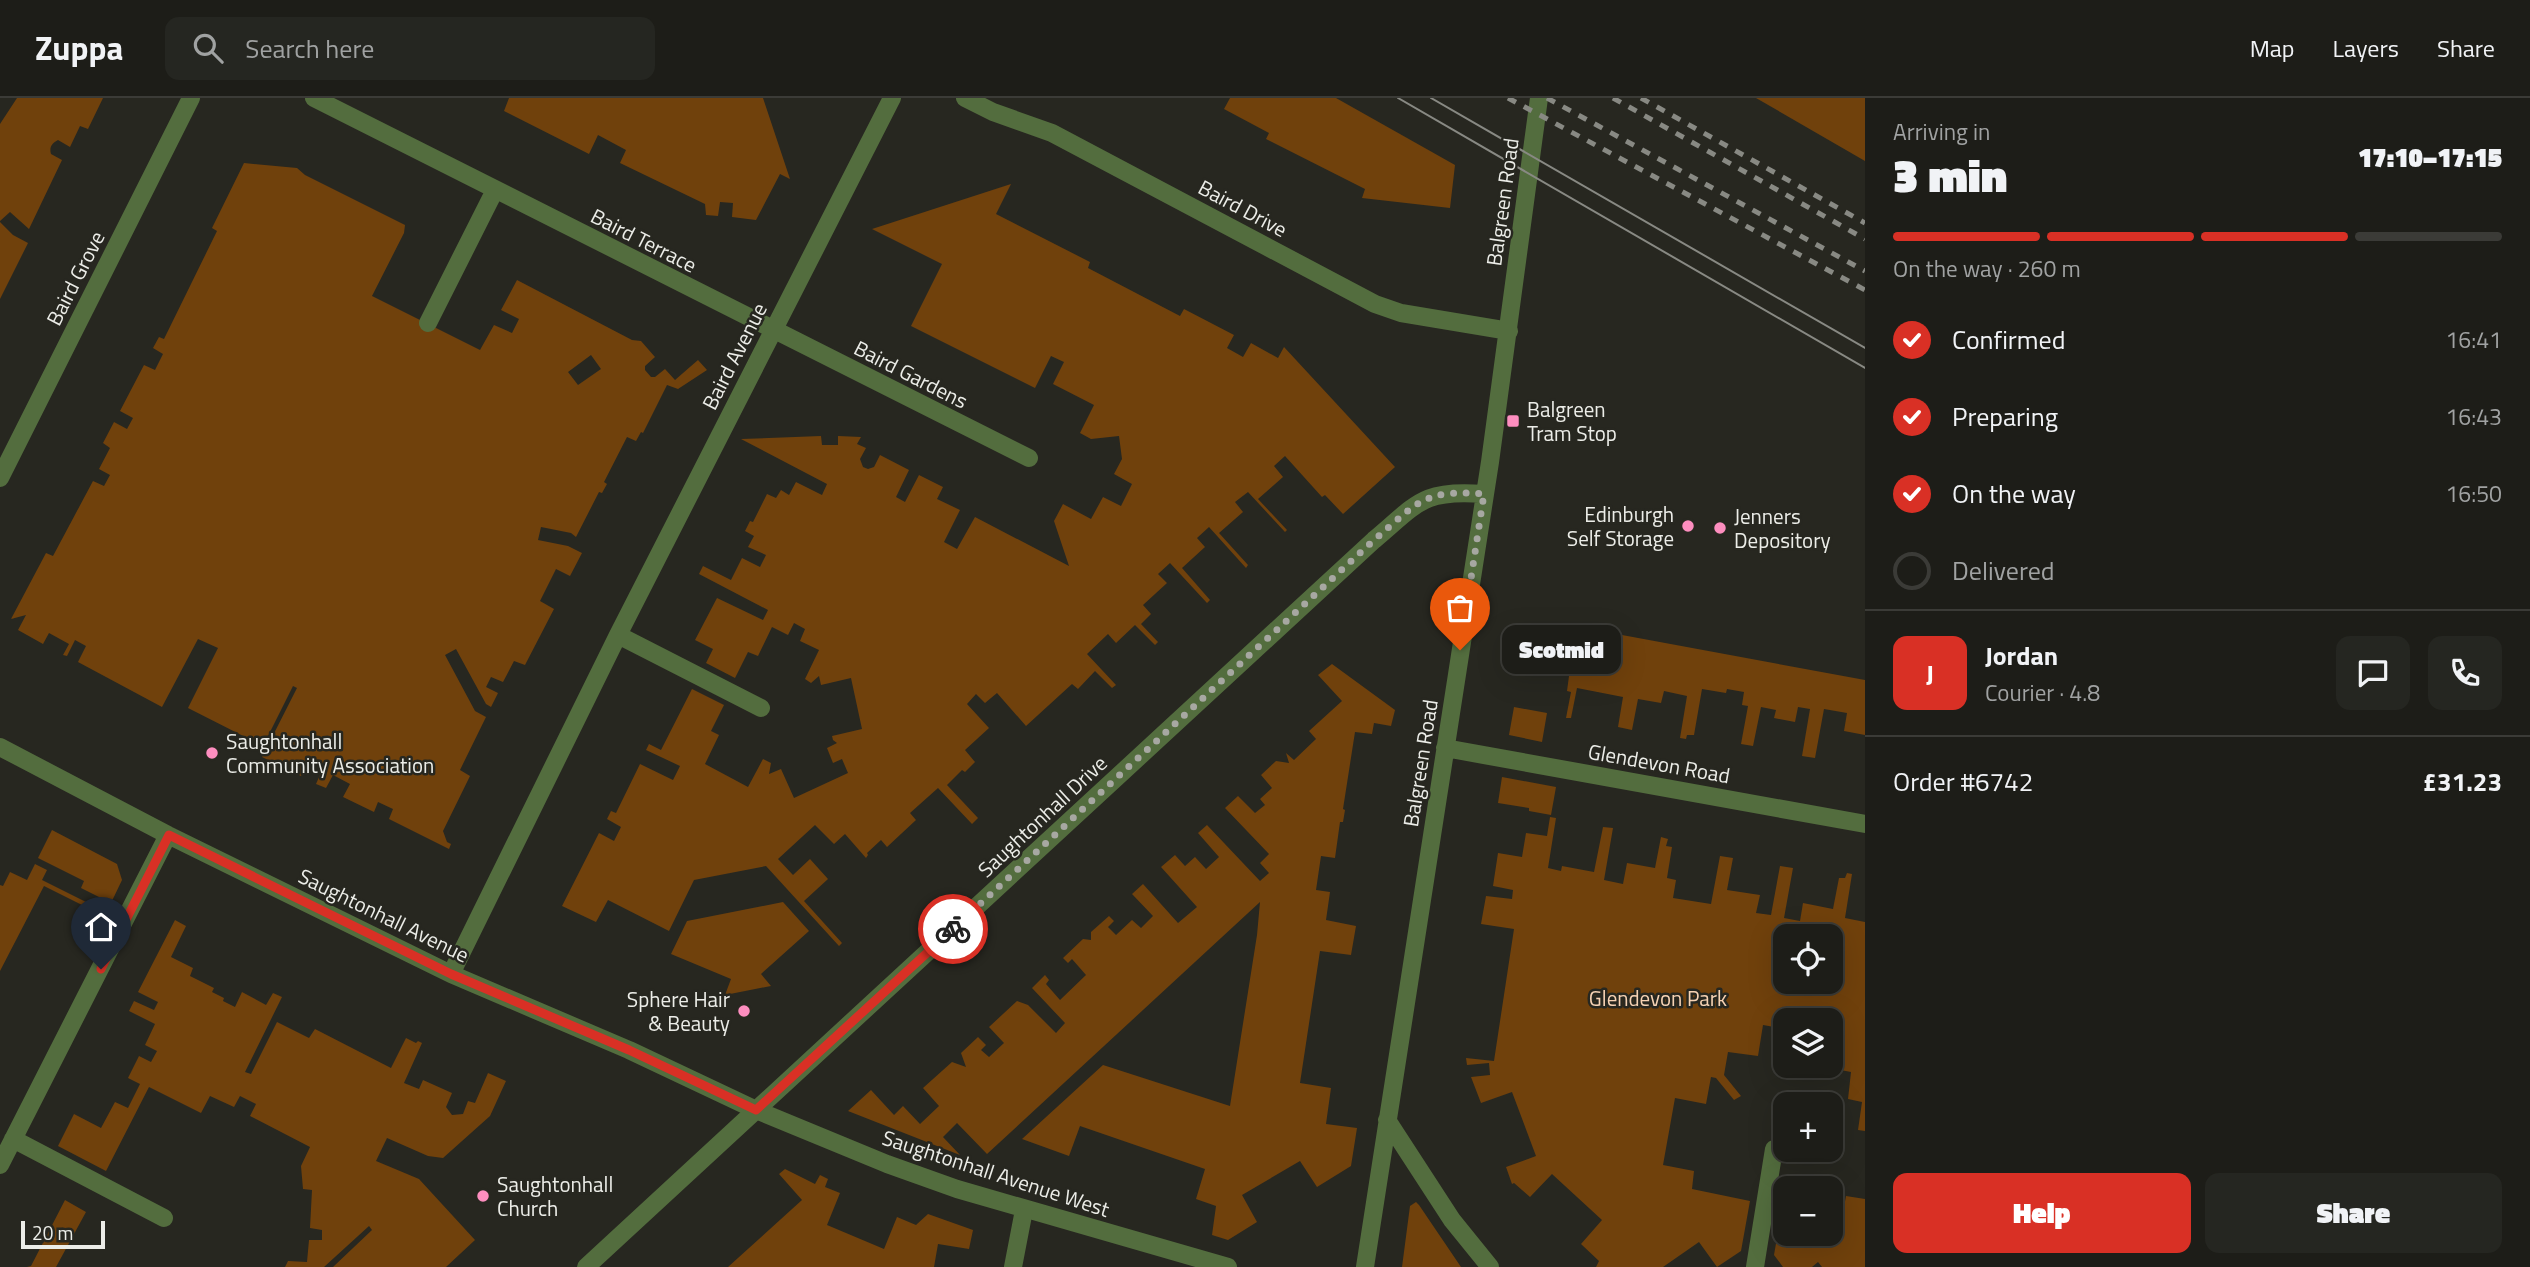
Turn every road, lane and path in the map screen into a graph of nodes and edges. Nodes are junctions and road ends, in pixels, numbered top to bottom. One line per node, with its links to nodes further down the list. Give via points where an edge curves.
1 (191, 98): 11 (street, Baird Grove)
2 (314, 98): 6 (street, Baird Terrace)
3 (892, 98): 8 (street, Baird Avenue)
4 (965, 98): 9 (street, Baird Drive, via 1052,133 1375,304 1401,313)
5 (1539, 98): 9 (street, Balgreen Road)
6 (495, 190): 7 (street); 8 (street, Baird Terrace)
7 (428, 323)
8 (772, 330): 10 (street, Baird Gardens); 13 (street, Baird Avenue)
9 (1509, 331): 12 (street, Balgreen Road)
10 (1029, 458)
11 (0, 478)
12 (1484, 494): 16 (street, Balgreen Road); 20 (street, Saughtonhall Drive, via 1428,497 1374,540)
13 (618, 635): 14 (street); 19 (street, Baird Avenue)
14 (761, 708)
15 (0, 747): 18 (street, Saughtonhall Avenue)
16 (1445, 748): 17 (street, Glendevon Road); 21 (street, Balgreen Road)
17 (1865, 824)
18 (169, 835): 19 (street, Saughtonhall Avenue); 22 (street)
19 (451, 974): 20 (street, Saughtonhall Avenue)
20 (756, 1110): 25 (street, Saughtonhall Avenue West, via 887,1164); 27 (street, Saughtonhall Drive)
21 (1387, 1120): 30 (street, Balgreen Road); 31 (street, via 1452,1220)
22 (13, 1139): 24 (street); 26 (street)
23 (1773, 1155): 32 (street)
24 (0, 1165)
25 (1024, 1210): 28 (street); 29 (street, Saughtonhall Avenue West)
26 (164, 1218)
27 (586, 1267)
28 (1013, 1267)
29 (1228, 1267)
30 (1365, 1267)
31 (1490, 1267)
32 (1755, 1267)

